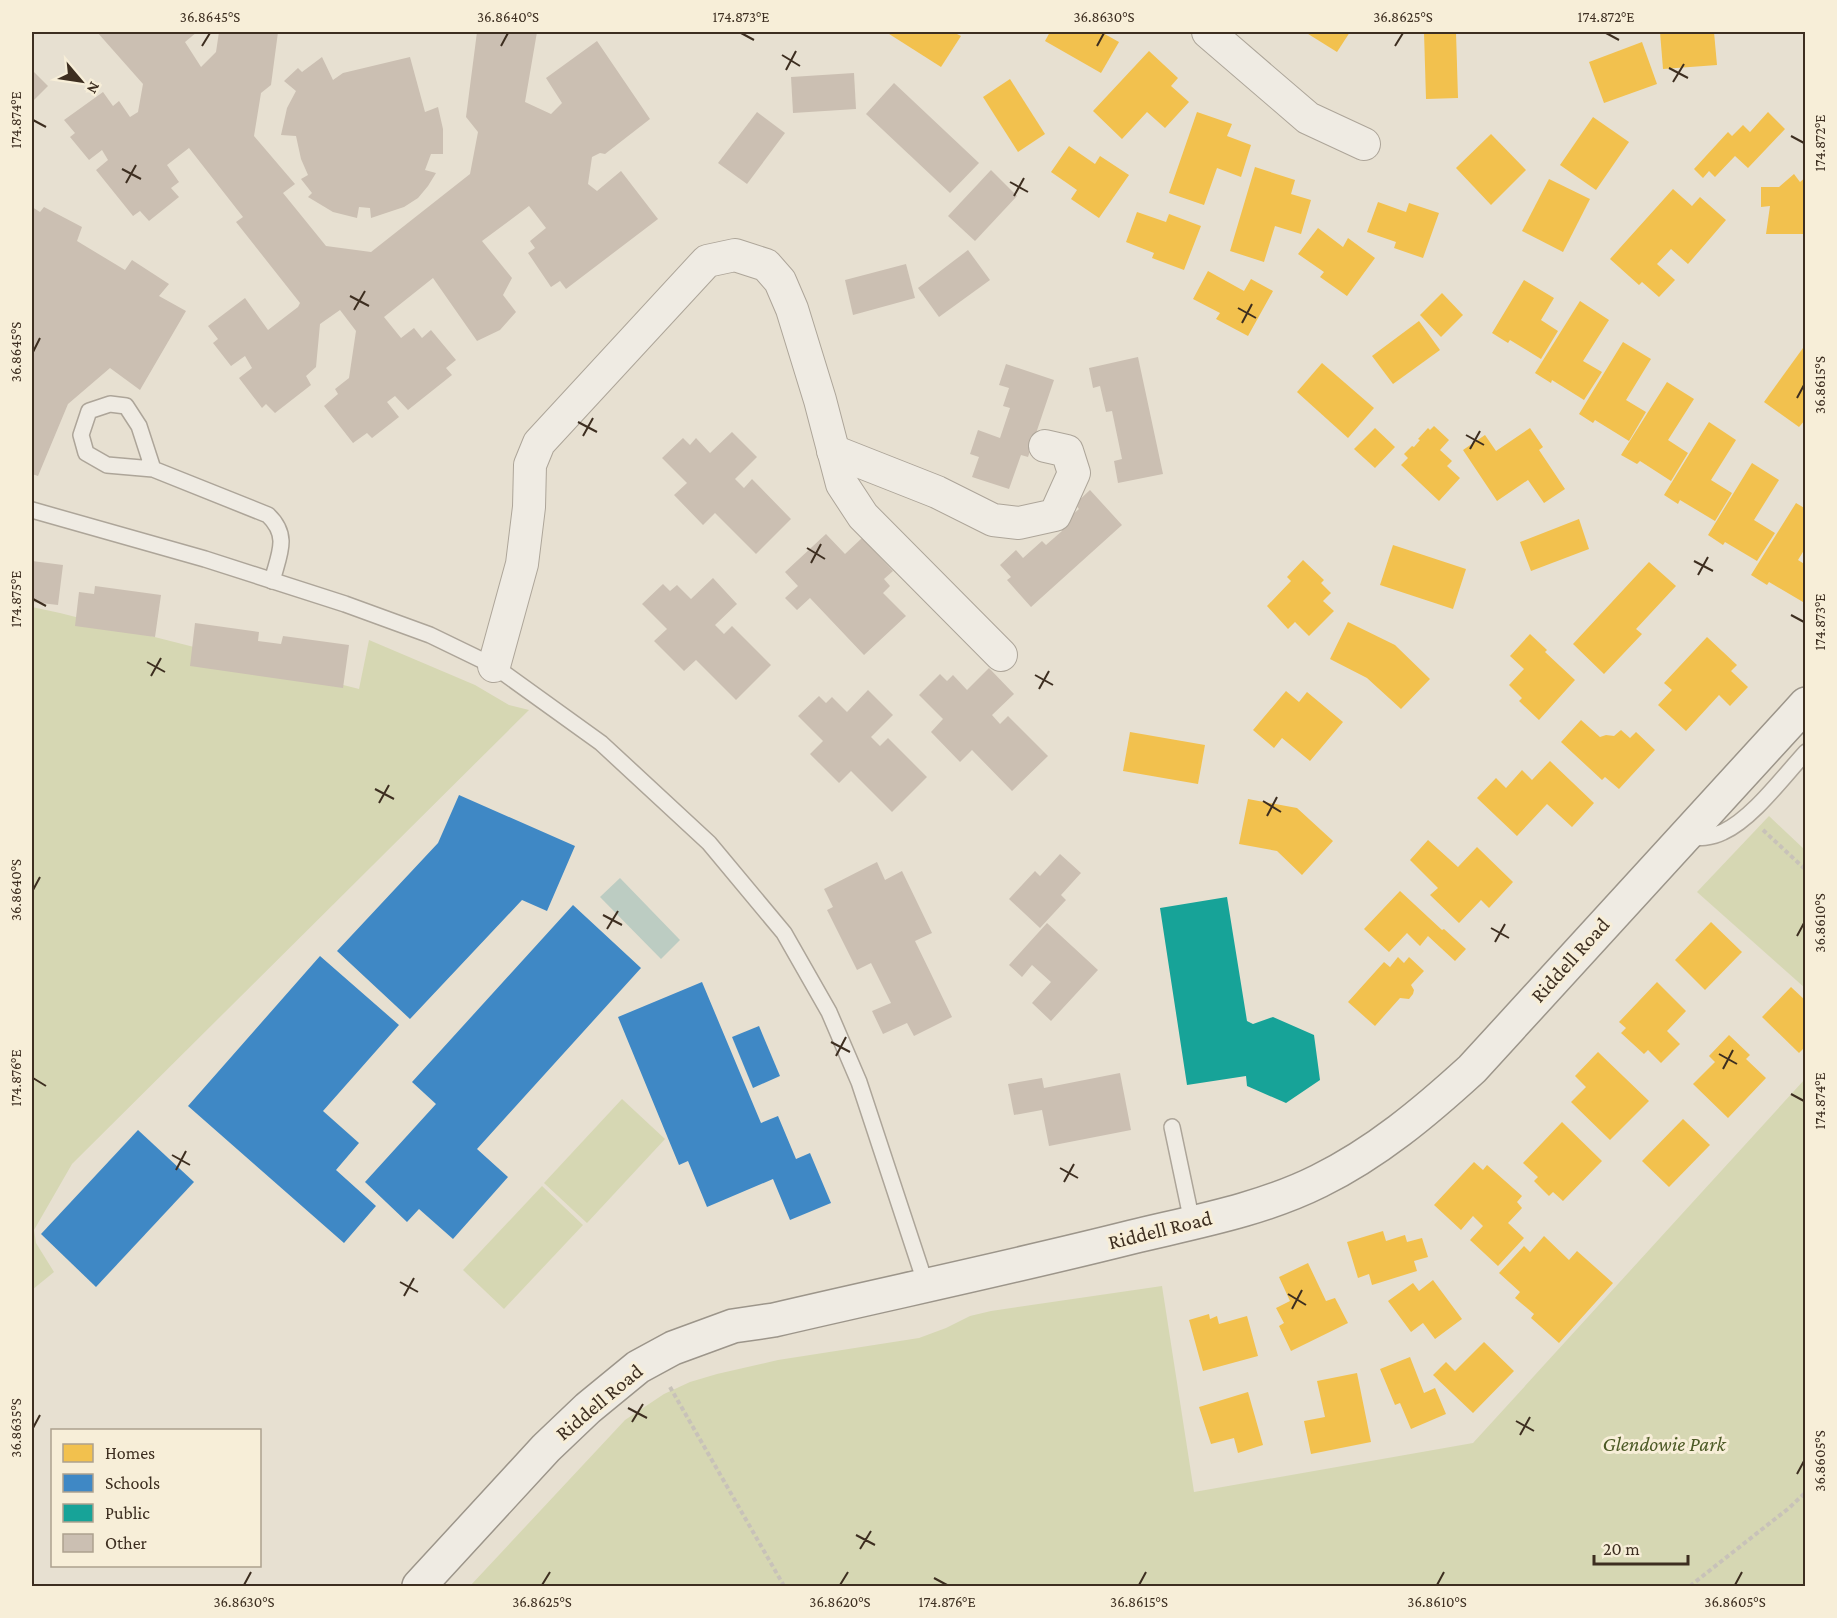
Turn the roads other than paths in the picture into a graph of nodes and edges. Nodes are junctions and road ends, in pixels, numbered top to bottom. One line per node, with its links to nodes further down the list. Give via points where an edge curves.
1 (1208, 32): 2 (street, via 1308,118)
2 (1364, 144)
3 (1045, 446): 4 (street, via 1067,451 1074,473 1055,515 1019,523 993,520 937,492)
4 (833, 451): 8 (street, via 842,484 863,516); 9 (street, via 780,280 766,265 735,255 707,261 539,443 530,465 522,564)
5 (153, 469): 5 (lane, via 107,465 86,453 81,435 89,411 110,404 126,406 139,426); 7 (lane, via 268,515 278,525 282,543)
6 (32, 510): 7 (lane)
7 (272, 581): 9 (lane, via 430,635)
8 (1001, 655)
9 (494, 666): 15 (lane, via 617,757 709,843 784,933 829,1012 859,1082)
10 (1806, 704): 12 (street, Riddell Road)
11 (1806, 752): 12 (lane, via 1735,825 1712,836)
12 (1681, 838): 14 (street, Riddell Road, via 1472,1069 1411,1124 1318,1182 1250,1208)
13 (1172, 1127): 14 (lane)
14 (1192, 1222): 15 (street, Riddell Road)
15 (926, 1285): 16 (street, Riddell Road, via 733,1326 673,1347 638,1367 546,1448)
16 (419, 1587)

